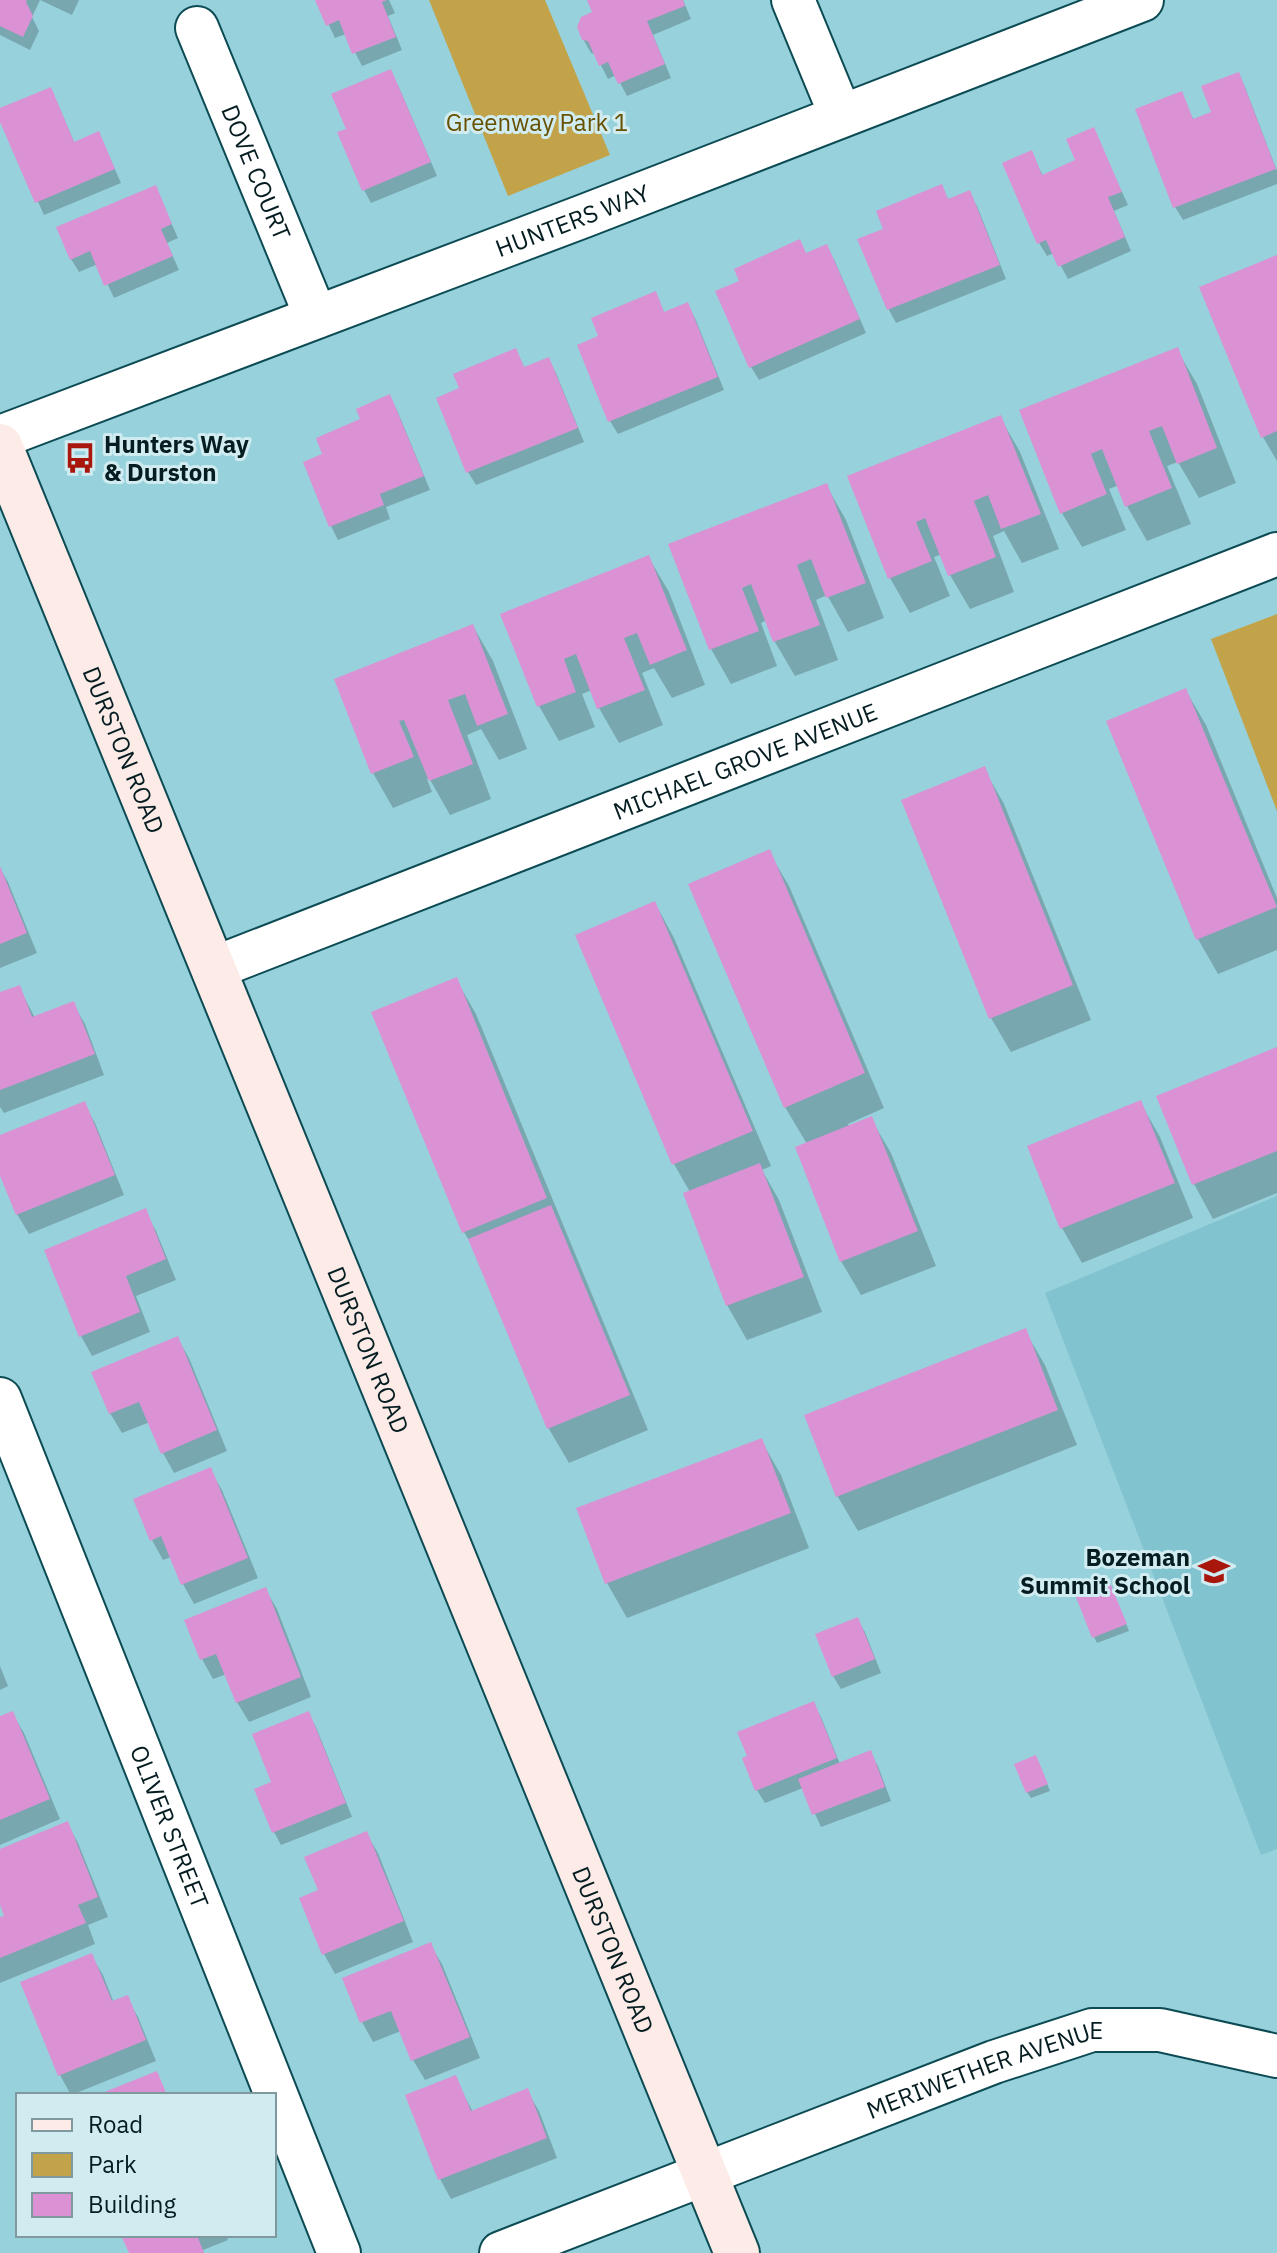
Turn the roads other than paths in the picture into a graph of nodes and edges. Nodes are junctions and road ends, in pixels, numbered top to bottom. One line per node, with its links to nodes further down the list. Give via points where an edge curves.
1 (793, 0): 4 (street)
2 (1142, 0): 4 (street, HUNTERS WAY)
3 (197, 28): 5 (street, DOVE COURT)
4 (841, 116): 5 (street, HUNTERS WAY)
5 (316, 317): 6 (street, HUNTERS WAY)
6 (0, 437)
7 (0, 446): 9 (main road, DURSTON ROAD)
8 (1277, 554): 9 (street, MICHAEL GROVE AVENUE)
9 (214, 968): 14 (main road, DURSTON ROAD)
10 (0, 1399): 12 (street, OLIVER STREET)
11 (1277, 2056): 14 (street, MERIWETHER AVENUE, via 1160,2030 1092,2030 994,2062)
12 (275, 2093)
13 (276, 2094): 15 (street, OLIVER STREET)
14 (705, 2175): 16 (street, MERIWETHER AVENUE); 17 (main road, DURSTON ROAD)
15 (339, 2253)
16 (501, 2253)
17 (737, 2253)

